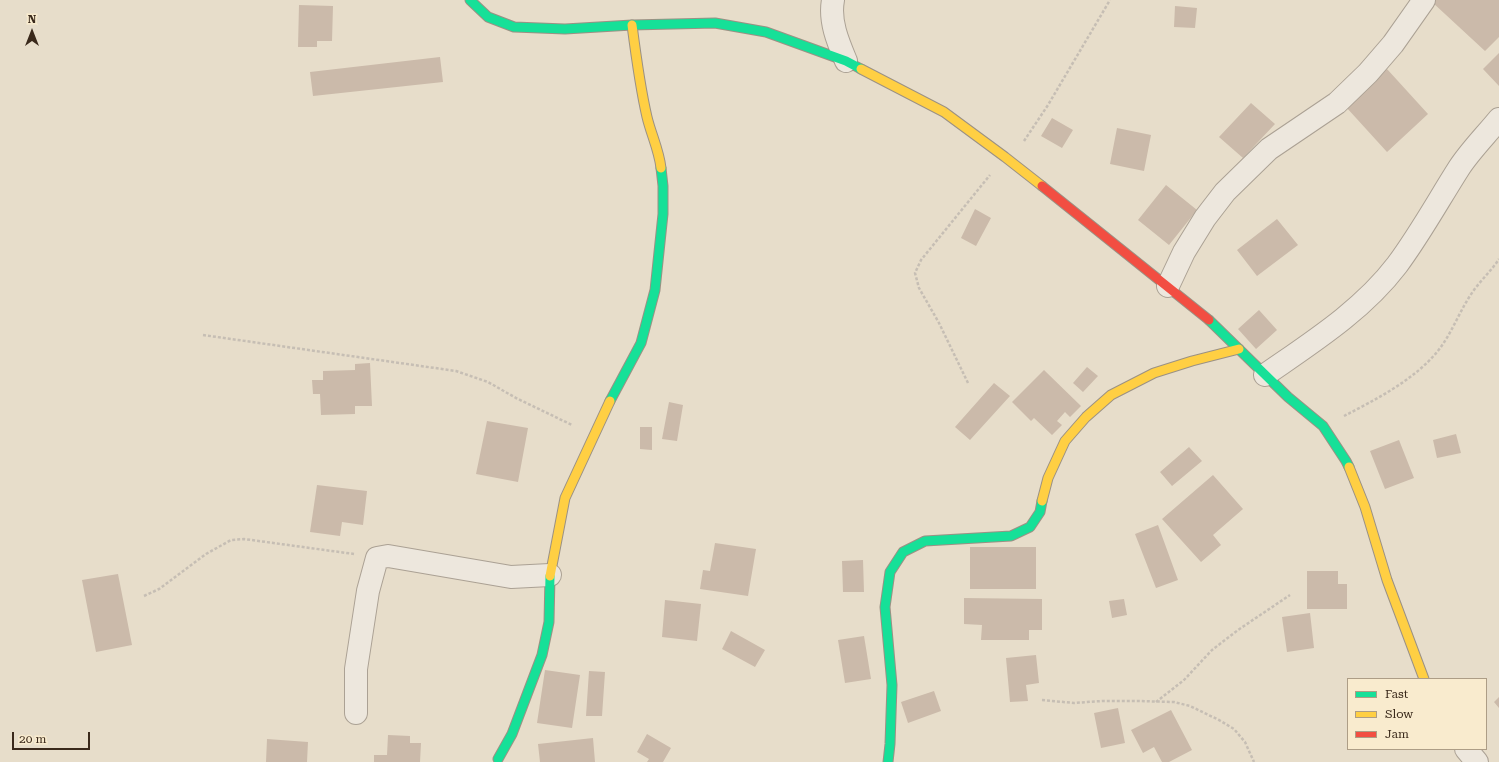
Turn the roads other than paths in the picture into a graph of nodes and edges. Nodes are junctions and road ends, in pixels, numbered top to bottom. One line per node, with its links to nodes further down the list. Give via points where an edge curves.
1 (470, 0): 4 (street, via 488,17 514,27 565,29)
2 (833, 0): 5 (street, via 836,34)
3 (1424, 0): 7 (street, via 1393,44 1337,103 1269,149 1225,192 1184,252)
4 (632, 25): 5 (street, via 715,23 766,32); 10 (street, via 641,92 660,158 663,186 663,214 655,290 641,343 593,436 565,498)
5 (846, 61): 7 (street, via 944,112)
6 (1499, 119): 9 (street, via 1460,167 1396,266 1341,320)
7 (1168, 286): 8 (street)
8 (1239, 348): 9 (street); 15 (street, via 1154,373 1111,395 1086,417 1065,441 1048,478 1040,512 1030,527 1011,536 925,541 903,552 890,572 885,607 892,685)
9 (1265, 375): 11 (street, via 1324,426 1346,461 1364,507 1386,580)
10 (550, 575): 12 (street, via 511,577 388,556 377,558 368,591 356,669); 14 (street, via 549,622 542,655 512,734)
11 (1424, 678)
12 (356, 713)
13 (1467, 750): 16 (street)
14 (498, 759)
15 (888, 762)
16 (1477, 762)

